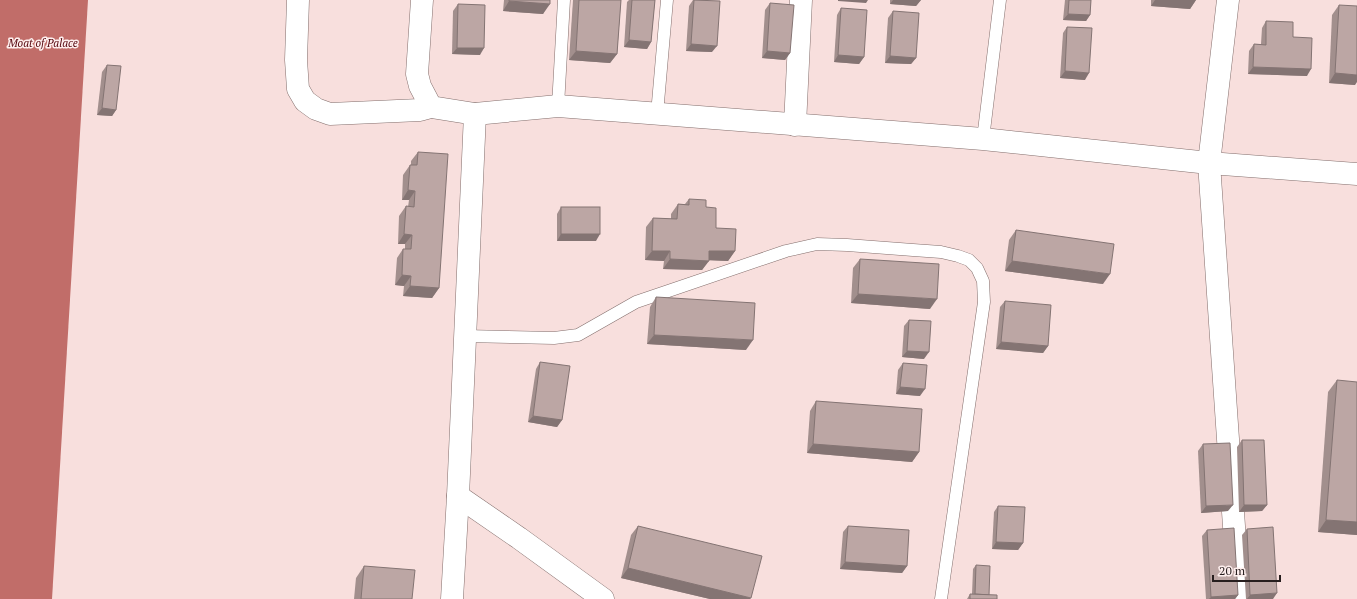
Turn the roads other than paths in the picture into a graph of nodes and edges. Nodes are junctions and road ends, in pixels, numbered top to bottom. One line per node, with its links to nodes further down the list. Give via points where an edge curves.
1 (298, 0): 9 (street, via 296,65 298,89 305,101 316,109 330,114 420,110)
2 (422, 0): 9 (street, via 417,74)
3 (564, 0): 8 (lane)
4 (667, 0): 11 (lane)
5 (801, 0): 12 (street)
6 (1000, 0): 13 (lane)
7 (1228, 0): 14 (street)
8 (558, 106): 10 (street); 11 (street)
9 (431, 107): 10 (street)
10 (475, 114): 16 (street)
11 (657, 114): 12 (street)
12 (795, 125): 13 (street)
13 (983, 139): 14 (street)
14 (1209, 163): 15 (street); 21 (street)
15 (1357, 174)
16 (464, 336): 17 (street); 20 (lane, via 554,338 578,335 636,302 786,251 817,244 941,252 969,260 977,268 983,281 984,302)
17 (458, 496): 18 (street); 19 (street)
18 (452, 599)
19 (602, 599)
20 (941, 599)
21 (1239, 599)

